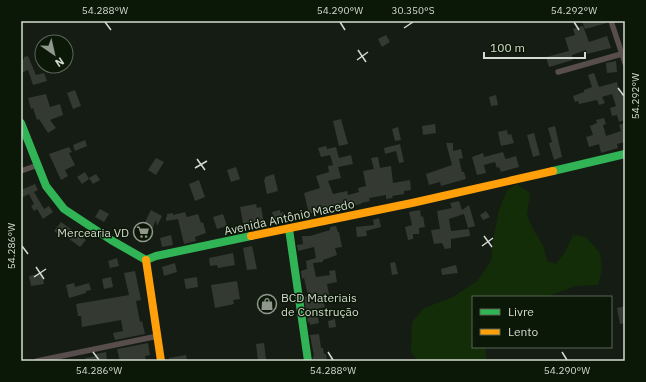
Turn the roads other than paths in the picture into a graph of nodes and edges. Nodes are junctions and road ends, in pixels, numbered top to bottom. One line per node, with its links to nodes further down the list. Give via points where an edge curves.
1 (611, 21): 2 (street)
2 (623, 53): 3 (street); 4 (street)
3 (625, 63)
4 (558, 72)
5 (21, 123): 7 (street)
6 (625, 154): 9 (street, Avenida Antônio Macedo)
7 (38, 165): 8 (street); 10 (street, via 46,186 64,209)
8 (21, 171)
9 (289, 229): 10 (street, Avenida Antônio Macedo); 14 (street)
10 (146, 260): 11 (street)
11 (158, 336): 12 (street); 13 (street)
12 (37, 361)
13 (161, 361)
14 (308, 361)

